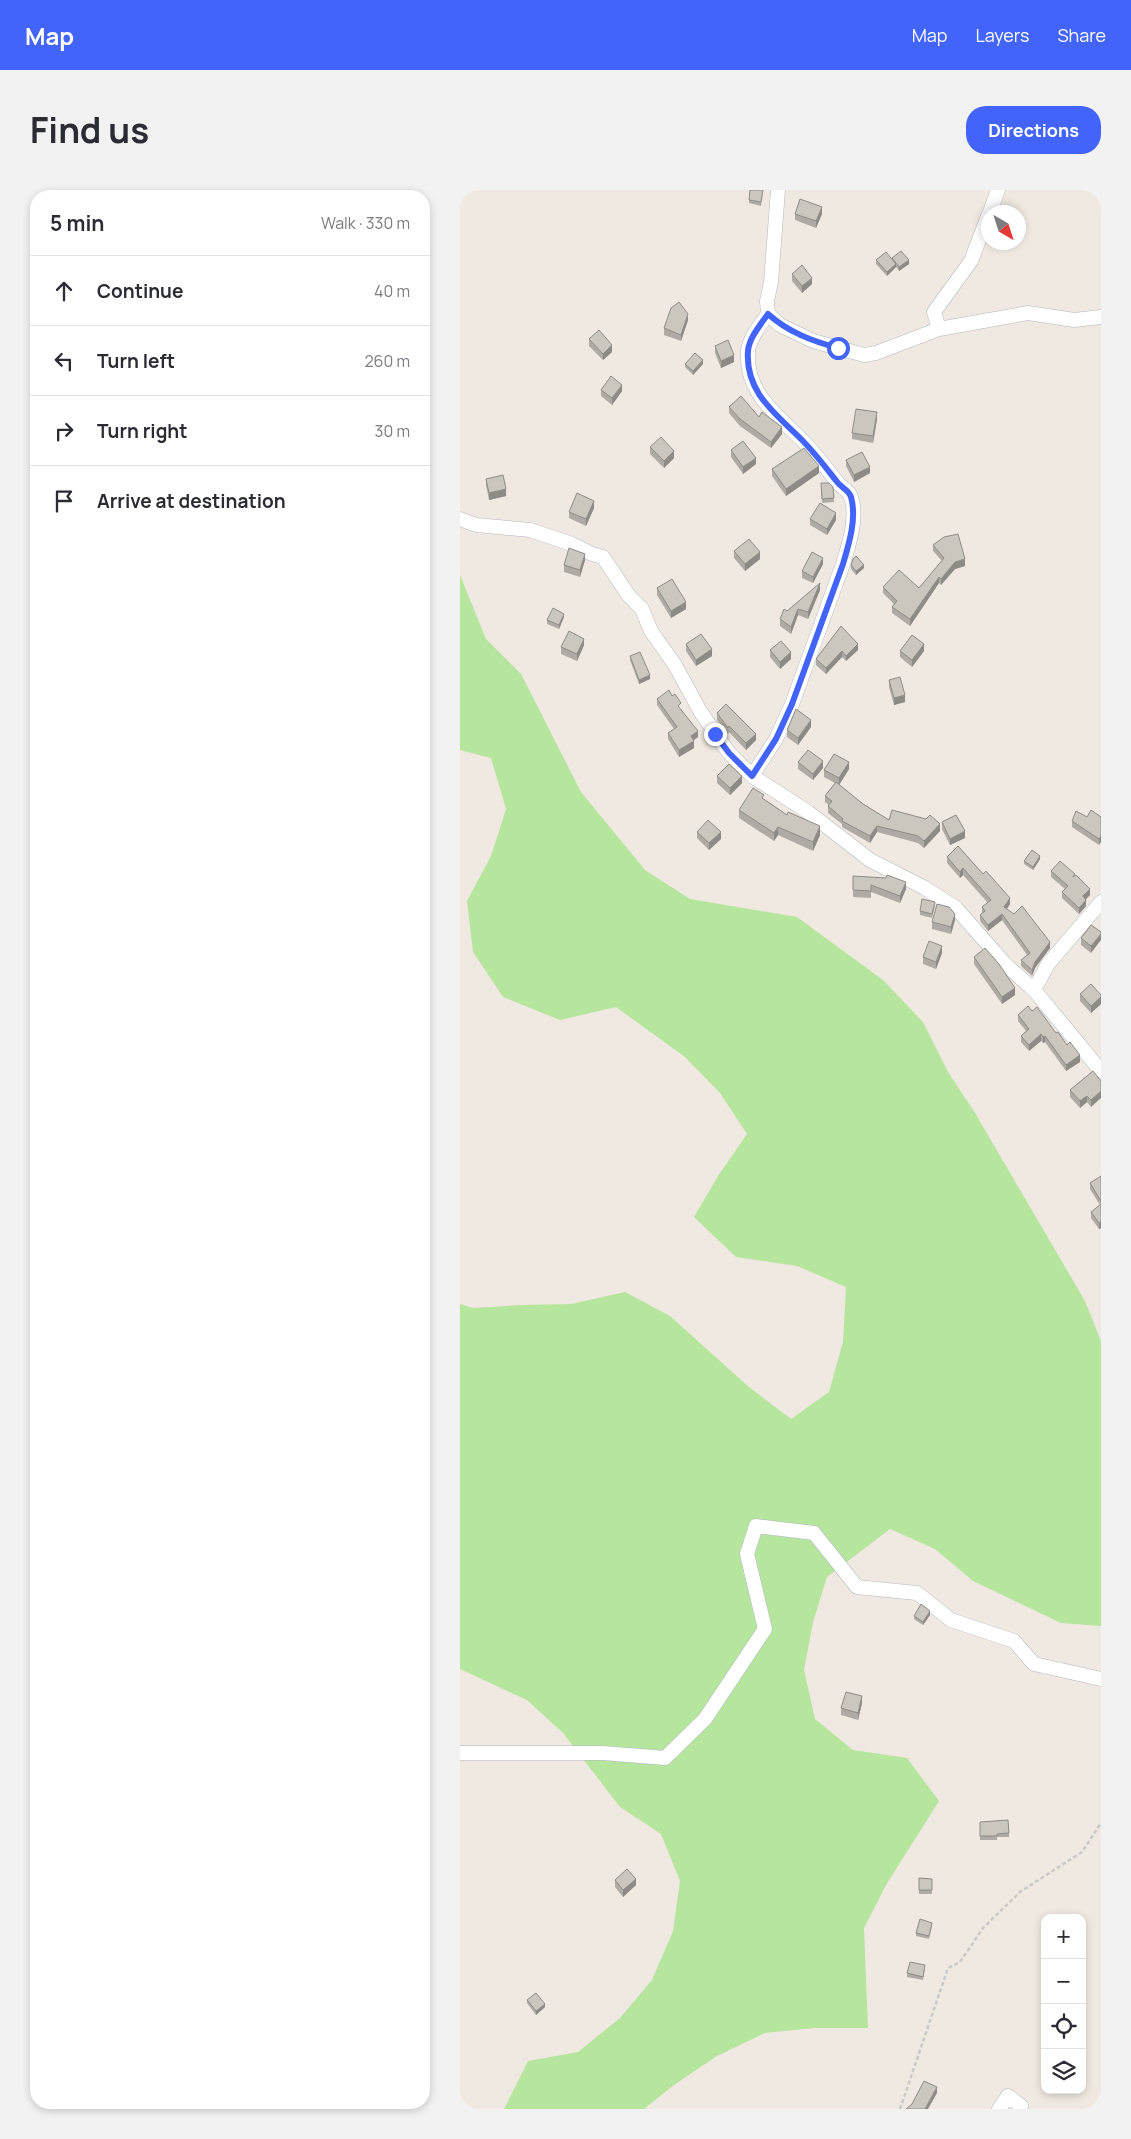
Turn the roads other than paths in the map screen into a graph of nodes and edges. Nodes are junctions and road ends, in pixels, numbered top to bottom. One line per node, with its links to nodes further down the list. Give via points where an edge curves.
1 (778, 190): 5 (street)
2 (998, 190): 3 (street)
3 (992, 205)
4 (981, 235): 7 (street, via 971,261 934,312)
5 (768, 314): 7 (street, via 780,325 812,341 864,355); 9 (street, via 748,350 754,388 838,484 849,492 852,522 843,564 792,704 776,739)
6 (1101, 317): 7 (street, via 1074,320 1028,313)
7 (939, 329)
8 (460, 520): 9 (street, via 476,525 530,530 603,557 629,596 642,609 651,631 715,734)
9 (752, 776): 11 (street, via 808,812 870,860 956,908 1005,964)
10 (1101, 902): 11 (street, via 1048,964)
11 (1034, 990): 12 (street)
12 (1101, 1071)
13 (1101, 1679): 14 (street, via 1034,1664 1014,1641 951,1620 917,1593 857,1587 814,1533 756,1526 747,1554 765,1629 705,1719 665,1758 603,1753)
14 (460, 1753)
15 (1021, 2106): 16 (street, via 1008,2096)
16 (999, 2109)

